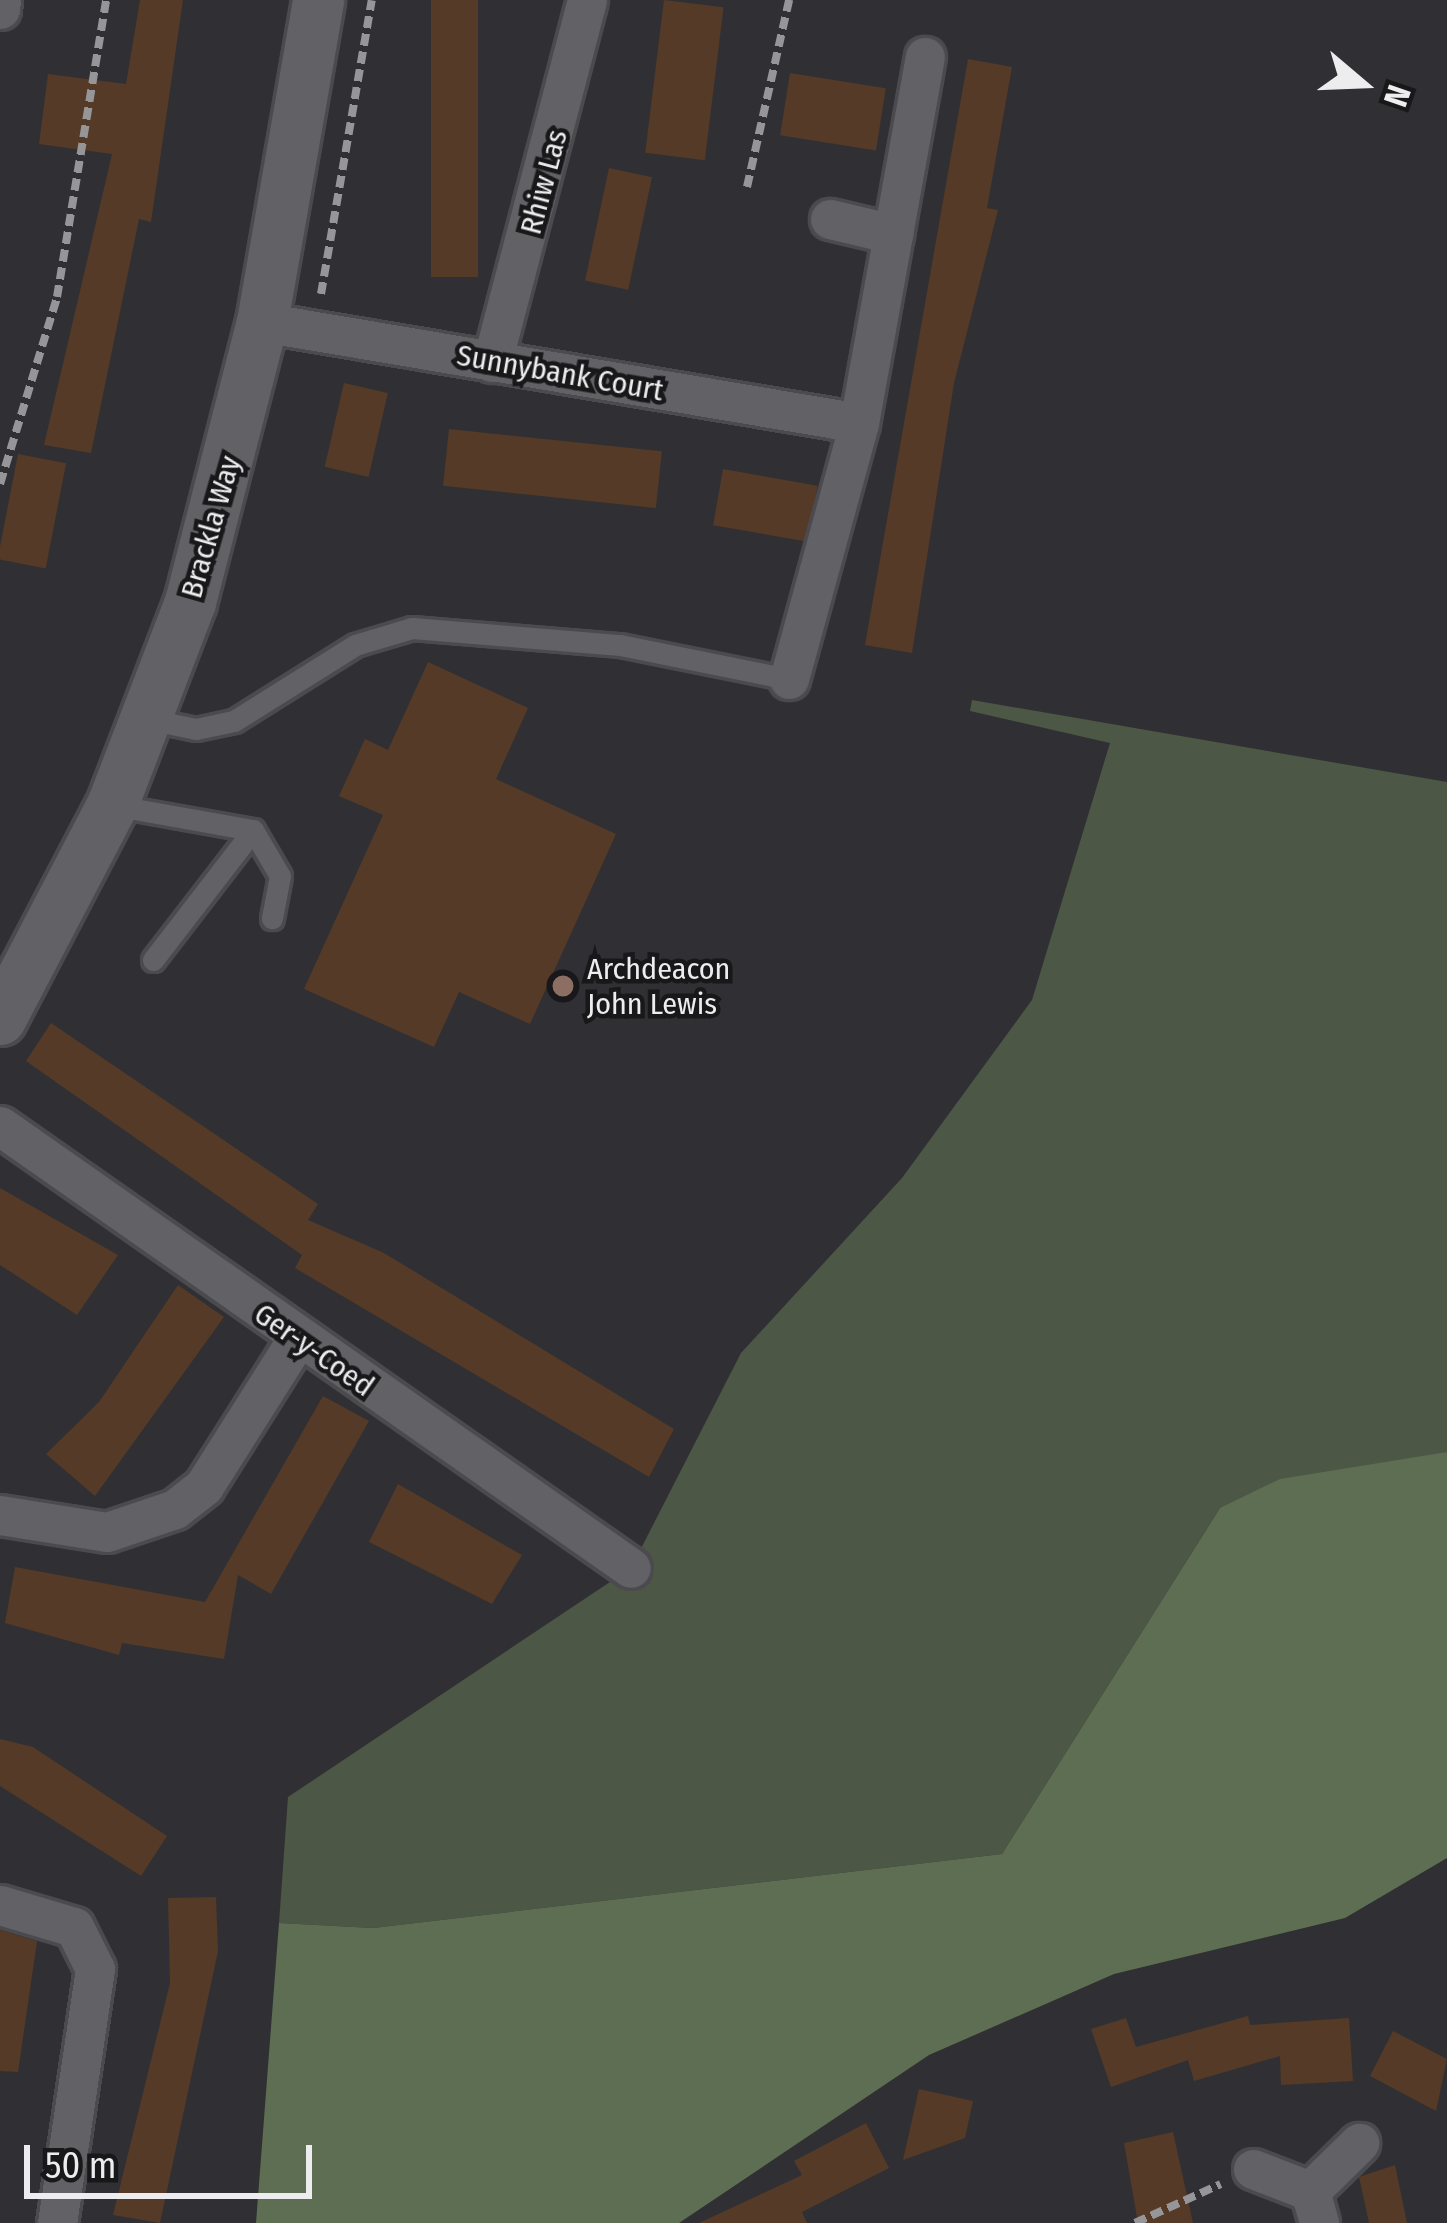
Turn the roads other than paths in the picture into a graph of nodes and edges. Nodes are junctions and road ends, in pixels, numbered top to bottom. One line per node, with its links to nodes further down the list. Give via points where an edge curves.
1 (2, 0): 4 (street)
2 (318, 0): 8 (street, Brackla Way)
3 (586, 0): 9 (street, Rhiw Las)
4 (0, 9)
5 (925, 57): 7 (street)
6 (830, 219): 7 (street)
7 (893, 234): 10 (street)
8 (262, 322): 9 (street, Sunnybank Court); 12 (street, Brackla Way, via 229,478)
9 (492, 362): 10 (street, Sunnybank Court)
10 (859, 423): 11 (street)
11 (789, 679): 12 (lane, via 620,645 412,628 355,646 235,722 196,729)
12 (147, 719): 13 (street, Brackla Way)
13 (112, 805): 14 (lane); 17 (street, Brackla Way)
14 (254, 830): 15 (lane, via 280,876); 16 (lane)
15 (272, 918)
16 (153, 960)
17 (0, 1019)
18 (0, 1126): 19 (street, Ger-y-Coed)
19 (297, 1339): 20 (street, via 204,1486 176,1509 107,1532); 21 (street, Ger-y-Coed)
20 (0, 1515)
21 (632, 1568)
22 (0, 1905): 26 (street, via 74,1927 95,1969)
23 (1359, 2143): 25 (street)
24 (1253, 2169): 25 (street)
25 (1314, 2207)
26 (57, 2223)

